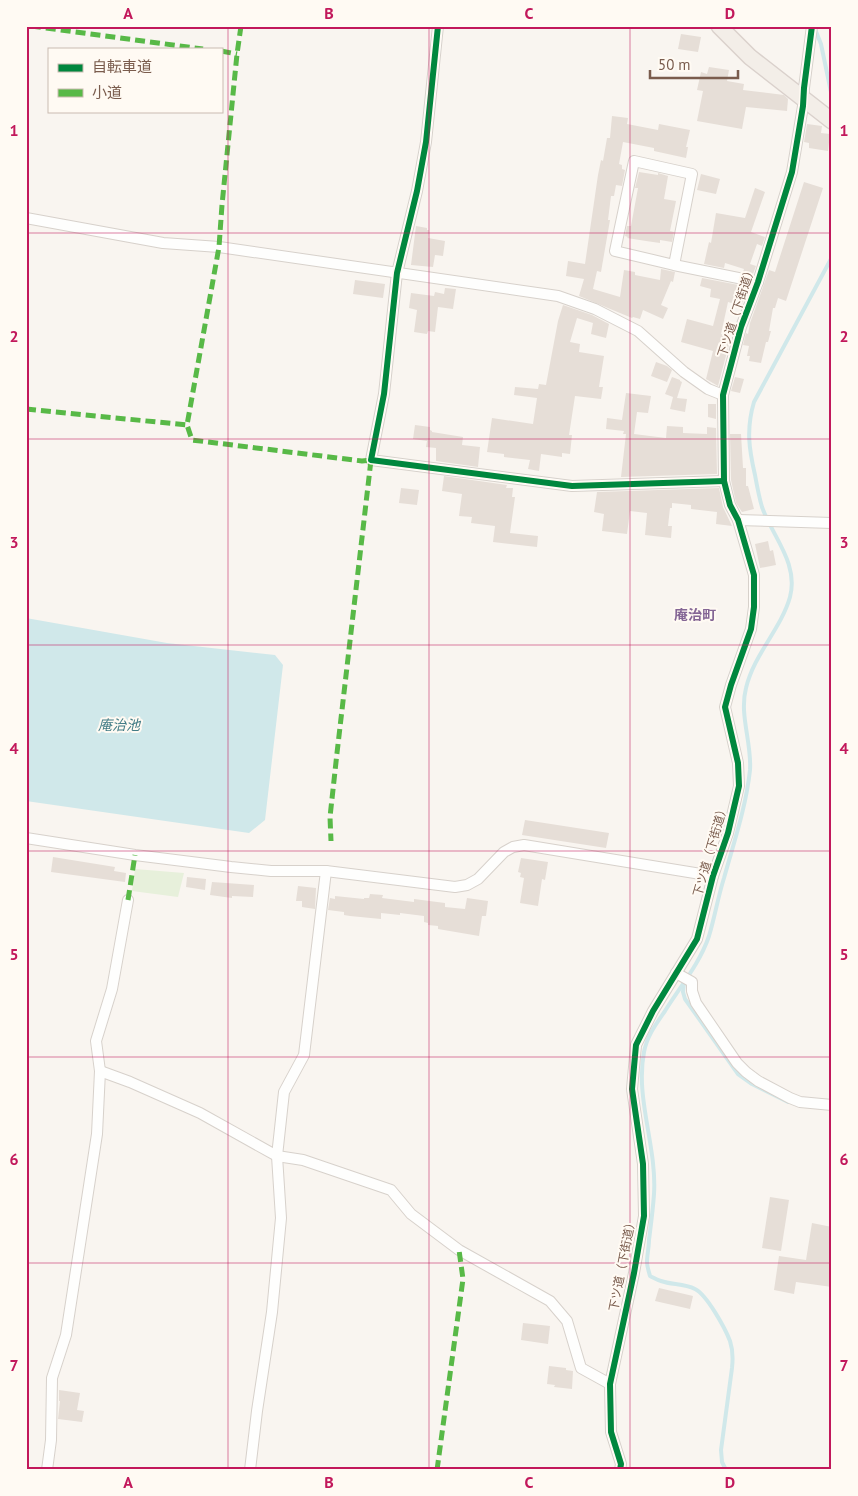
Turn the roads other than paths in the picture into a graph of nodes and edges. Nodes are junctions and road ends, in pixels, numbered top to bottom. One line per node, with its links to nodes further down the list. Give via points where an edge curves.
1 (438, 26): 8 (street, via 426,142)
2 (719, 26): 4 (main road, via 750,57)
3 (812, 26): 4 (street, 下ツ道（下街道）)
4 (803, 98): 5 (main road); 9 (street, 下ツ道（下街道）, via 792,172)
5 (831, 120)
6 (26, 218): 8 (street, via 163,243 219,247)
7 (674, 265): 7 (street, via 615,252 634,162 692,174); 9 (street)
8 (397, 273): 10 (street, via 558,296 595,309 638,331 684,372); 11 (street, via 384,394 371,460 572,486)
9 (758, 282): 10 (street, 下ツ道（下街道）, via 741,327)
10 (723, 395): 11 (street, 下ツ道（下街道）)
11 (724, 481): 12 (street, 下ツ道（下街道）)
12 (738, 520): 13 (street); 16 (street, 下ツ道（下街道）, via 754,574 754,607 751,629 725,707 738,763 739,786)
13 (832, 523)
14 (26, 838): 15 (street, via 135,856 231,867)
15 (326, 872): 16 (street, via 455,887 478,879 504,852 524,846); 21 (street, via 304,1055 284,1092)
16 (713, 876): 18 (street, 下ツ道（下街道）, via 697,939)
17 (128, 900): 19 (street, via 112,989 96,1041)
18 (676, 973): 20 (street, via 692,982 696,1002 746,1072 800,1102); 22 (street, 下ツ道（下街道）, via 636,1045 632,1089 643,1164 644,1216)
19 (100, 1071): 21 (street, via 200,1113); 23 (street, via 97,1134 66,1336 52,1378)
20 (832, 1105)
21 (277, 1156): 22 (street, via 303,1160 392,1190 411,1214 459,1250 550,1301 567,1321 581,1368); 24 (street, via 281,1218 272,1312)
22 (610, 1384): 25 (street, 下ツ道（下街道）, via 612,1432)
23 (47, 1470)
24 (250, 1470)
25 (620, 1470)

